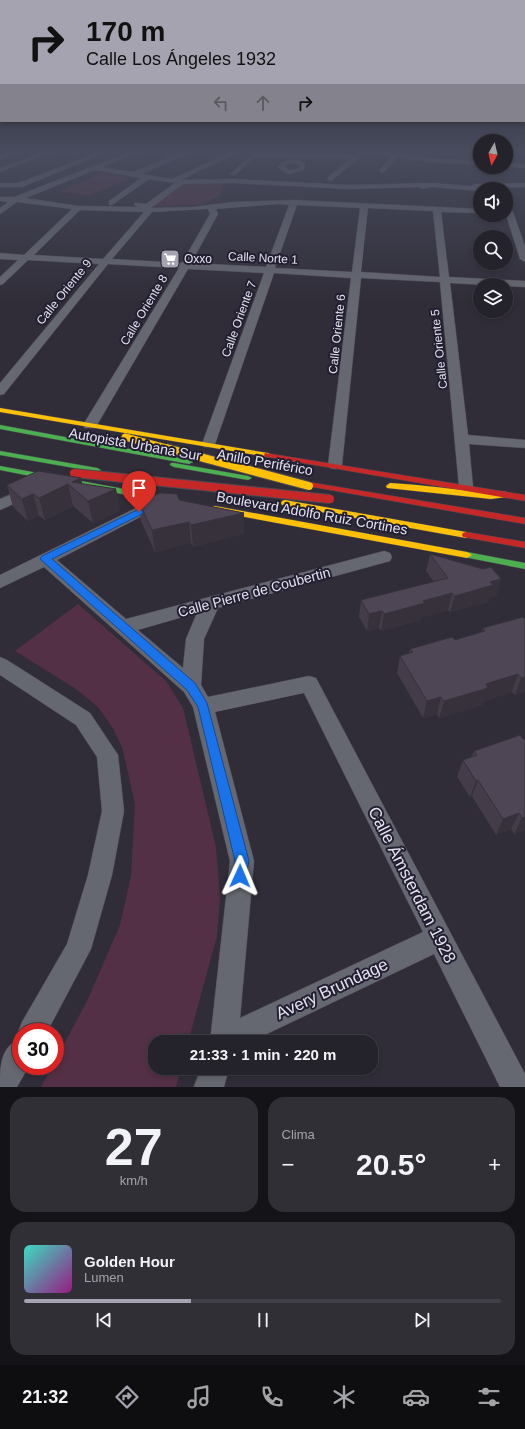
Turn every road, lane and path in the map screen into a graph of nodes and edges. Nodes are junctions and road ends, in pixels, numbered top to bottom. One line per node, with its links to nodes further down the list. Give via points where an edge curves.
1 (454, 200): 16 (street)
2 (14, 201): 18 (street)
3 (28, 201): 13 (street)
4 (115, 201): 14 (street, via 112,203)
5 (158, 201): 14 (street, Calle Oriente 9)
6 (270, 201): 12 (street)
7 (297, 201): 25 (street, Calle Oriente 7)
8 (325, 201): 10 (street)
9 (374, 201): 11 (street)
10 (364, 206): 11 (street); 26 (street, Calle Oriente 6)
11 (377, 206): 15 (street, via 416,205)
12 (211, 207): 14 (street); 24 (street, Calle Oriente 8, via 214,214)
13 (78, 208): 14 (street); 21 (street)
14 (149, 208): 23 (street, Calle Oriente 9)
15 (437, 209): 16 (street); 27 (street, Calle Oriente 5)
16 (461, 210): 17 (street)
17 (473, 211)
18 (0, 212)
19 (513, 219): 22 (street)
20 (0, 256): 21 (street, Calle Norte 1)
21 (26, 258): 23 (street, Calle Norte 1); 28 (street)
22 (525, 259)
23 (105, 262): 24 (street, Calle Norte 1); 30 (street, Calle Oriente 9)
24 (185, 266): 25 (street, Calle Norte 1); 33 (street, Calle Oriente 8)
25 (270, 271): 26 (street, Calle Norte 1); 37 (street, Calle Oriente 7)
26 (356, 275): 27 (street, Calle Norte 1); 41 (street, Calle Oriente 6)
27 (444, 280): 29 (street, Calle Norte 1); 36 (street, Calle Oriente 5)
28 (0, 282)
29 (525, 284)
30 (0, 391)
31 (0, 410): 33 (main road)
32 (0, 416): 51 (main road, bridge, via 125,437)
33 (90, 425): 37 (main road)
34 (0, 428): 45 (main road, Anillo Periférico)
35 (0, 435): 51 (main road, Autopista Urbana Sur)
36 (462, 439): 38 (street); 48 (street, Calle Oriente 5)
37 (209, 444): 41 (main road)
38 (525, 444)
39 (0, 454): 60 (main road)
40 (0, 460): 51 (main road, bridge, via 74,473)
41 (335, 466): 48 (main road)
42 (0, 468): 44 (main road)
43 (168, 471): 51 (main road, Autopista Urbana Sur, bridge)
44 (57, 479): 49 (main road); 55 (street)
45 (305, 484): 46 (main road); 58 (main road, Anillo Periférico)
46 (366, 484)
47 (381, 485): 50 (main road, via 491,496)
48 (466, 487): 50 (main road)
49 (130, 493): 53 (main road); 57 (street)
50 (506, 494): 52 (main road)
51 (336, 498): 59 (main road, Autopista Urbana Sur)
52 (525, 498)
53 (175, 501): 54 (main road); 57 (street)
54 (190, 504)
55 (0, 505)
56 (206, 507): 63 (main road, Boulevard Adolfo Ruiz Cortines)
57 (139, 512): 62 (street)
58 (525, 521)
59 (525, 527)
60 (525, 545)
61 (384, 557): 65 (street, Calle Pierre de Coubertin)
62 (45, 559): 64 (street); 66 (street)
63 (525, 566)
64 (0, 582)
65 (211, 603): 66 (street, Calle Pierre de Coubertin); 68 (street, via 195,639)
66 (123, 627): 68 (street)
67 (0, 665): 71 (street, via 83,719 107,755 113,811 100,875 78,949)
68 (191, 686): 69 (street)
69 (203, 706): 70 (street, Calle Ámsterdam 1928, via 309,684); 72 (street, via 242,861)
70 (439, 938): 73 (street, Avery Brundage); 78 (street, Calle Ámsterdam 1928)
71 (37, 1023)
72 (225, 1035)
73 (237, 1035)
74 (12, 1068): 76 (street)
75 (213, 1075): 77 (street)
76 (1, 1087)
77 (209, 1087)
78 (516, 1087)

